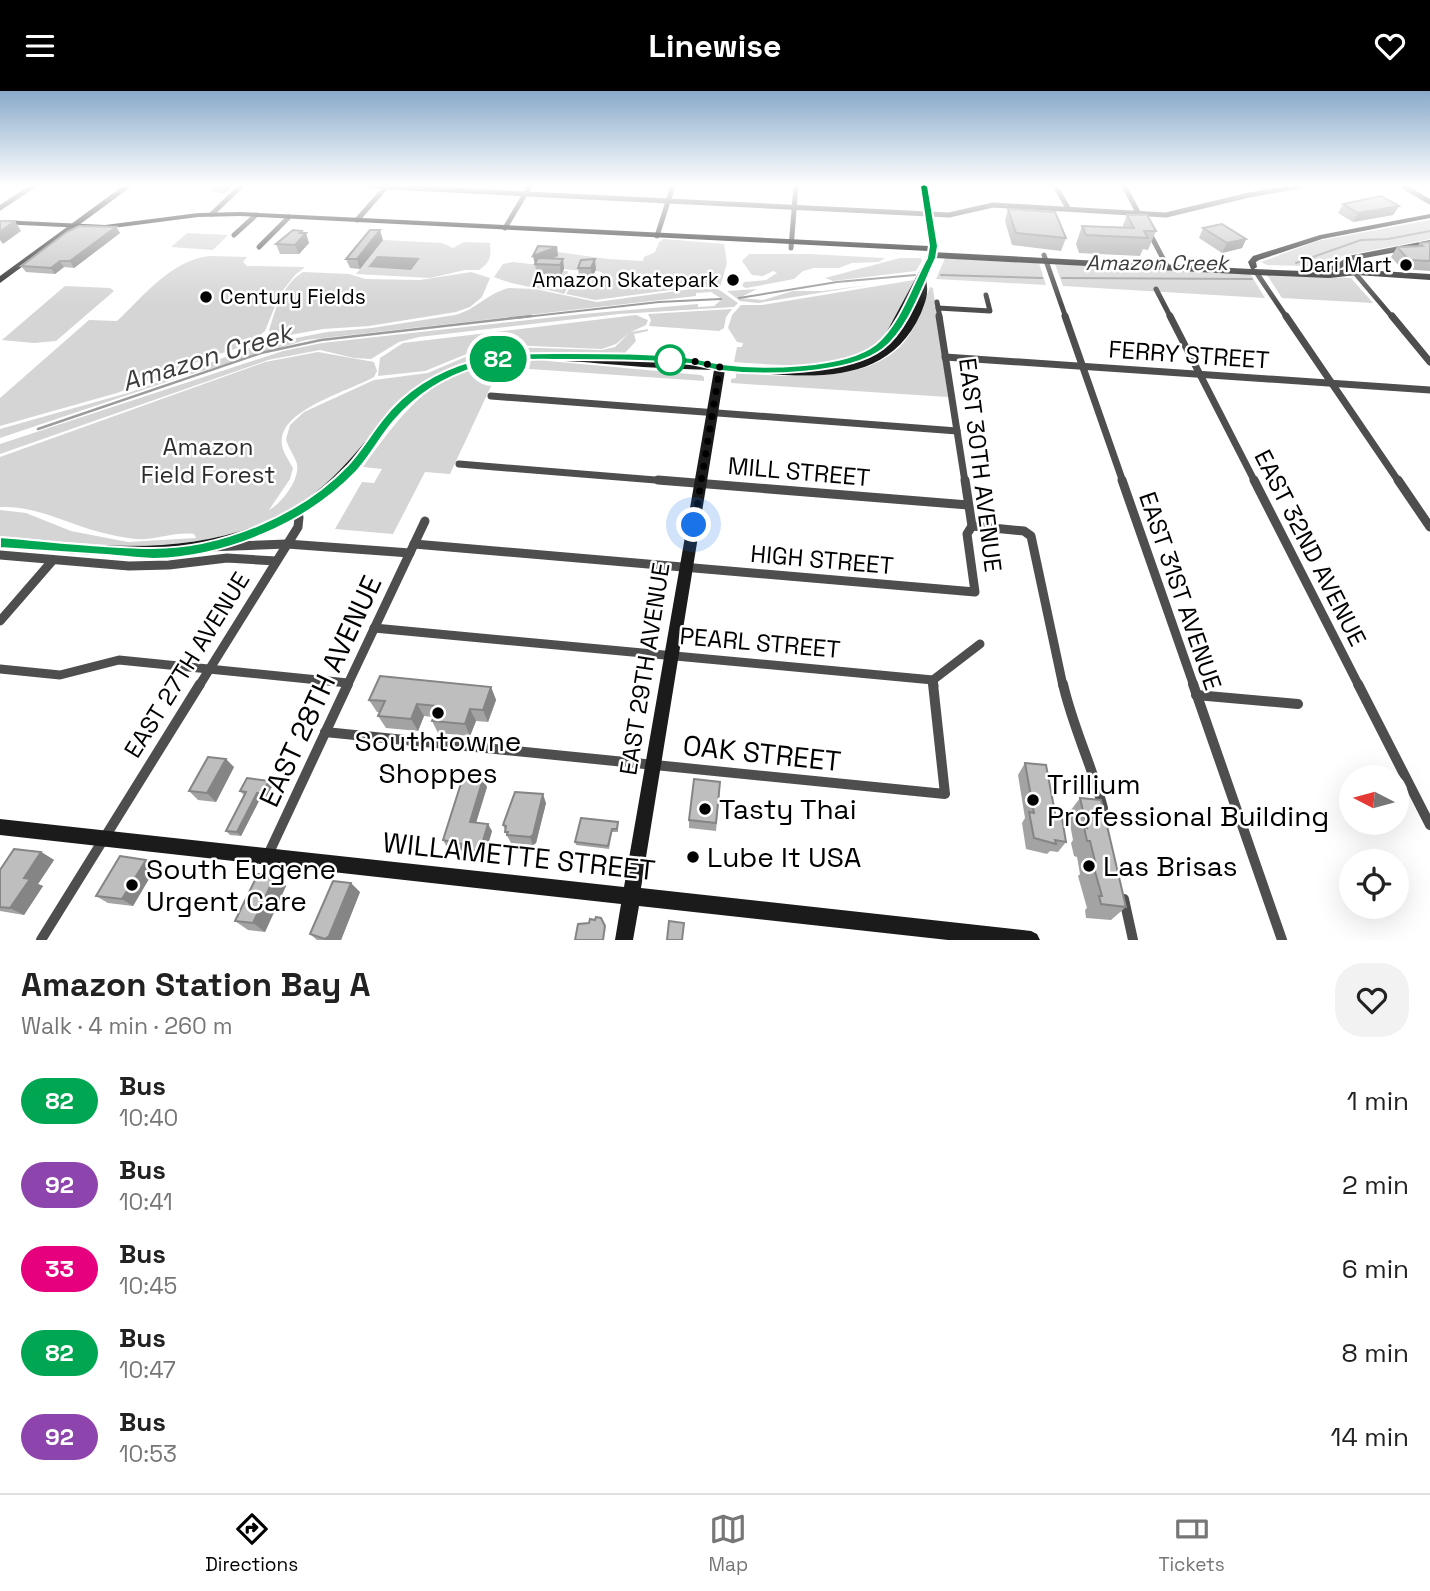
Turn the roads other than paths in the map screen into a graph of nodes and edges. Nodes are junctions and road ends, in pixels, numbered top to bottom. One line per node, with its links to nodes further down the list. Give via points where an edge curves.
1 (64, 226): 2 (main road)
2 (73, 226): 3 (main road); 26 (main road)
3 (96, 226)
4 (244, 226): 13 (street)
5 (280, 226): 17 (street)
6 (461, 226): 12 (main road)
7 (660, 226): 14 (street)
8 (793, 226): 16 (street)
9 (930, 226): 18 (main road)
10 (1145, 226): 21 (street)
11 (1381, 226): 23 (main road, via 1302,241 1256,258)
12 (505, 228): 14 (main road)
13 (234, 235)
14 (657, 236): 16 (main road)
15 (1430, 243): 20 (main road)
16 (791, 245): 18 (main road)
17 (259, 247)
18 (932, 252): 19 (main road); 31 (main road, via 922,281 925,292 912,323 888,353 834,372)
19 (1045, 258): 21 (main road); 32 (street, EAST 31ST AVENUE)
20 (1347, 261): 22 (main road); 24 (main road)
21 (1166, 265): 23 (main road)
22 (1324, 269): 23 (main road); 24 (main road)
23 (1254, 270): 24 (main road); 34 (street)
24 (1355, 273): 25 (main road); 30 (street)
25 (1430, 277)
26 (0, 280)
27 (1156, 289): 33 (street, EAST 32ND AVENUE)
28 (986, 295): 29 (street, EAST 30TH AVENUE, via 990,311 937,305)
29 (945, 357): 32 (street, FERRY STREET); 38 (street, EAST 30TH AVENUE)
30 (1430, 362)
31 (720, 367): 37 (main road, EAST 29TH AVENUE); 42 (main road, via 534,356 461,368 431,382 403,403 338,481)
32 (1082, 367): 33 (street, FERRY STREET); 63 (street, EAST 31ST AVENUE)
33 (1201, 375): 34 (street, FERRY STREET); 68 (street, EAST 32ND AVENUE)
34 (1331, 384): 35 (street, FERRY STREET); 45 (street)
35 (1430, 390)
36 (491, 397): 37 (street)
37 (712, 412): 38 (street); 40 (main road, EAST 29TH AVENUE)
38 (957, 431): 41 (street, EAST 30TH AVENUE)
39 (459, 464): 40 (street, MILL STREET)
40 (700, 483): 41 (street, MILL STREET); 53 (main road, EAST 29TH AVENUE)
41 (968, 505): 44 (street, EAST 30TH AVENUE)
42 (295, 512): 47 (street, EAST 27TH AVENUE, via 299,522); 48 (main road, via 249,533)
43 (425, 521): 49 (street, EAST 28TH AVENUE)
44 (972, 527): 54 (street, EAST 30TH AVENUE, via 967,534); 67 (street, EAST 30TH AVENUE, via 1028,533 1071,720 1096,781)
45 (1430, 527)
46 (0, 542): 48 (main road, via 132,554)
47 (287, 544): 48 (street, HIGH STREET); 49 (street, HIGH STREET); 52 (street, EAST 27TH AVENUE)
48 (200, 547)
49 (412, 549): 53 (street, HIGH STREET); 56 (street, EAST 28TH AVENUE)
50 (0, 555): 51 (street)
51 (54, 559): 52 (street, via 150,566 227,558); 55 (street)
52 (276, 561): 60 (street, EAST 27TH AVENUE)
53 (687, 568): 54 (street, HIGH STREET); 58 (main road, EAST 29TH AVENUE)
54 (975, 592)
55 (0, 621)
56 (374, 628): 58 (street, PEARL STREET); 62 (street, EAST 28TH AVENUE)
57 (981, 644): 61 (street)
58 (673, 656): 61 (street, PEARL STREET); 66 (main road, EAST 29TH AVENUE)
59 (0, 669): 60 (street, via 60,675 119,660)
60 (209, 670): 62 (street); 70 (street, EAST 27TH AVENUE)
61 (933, 680): 66 (street, OAK STREET, via 944,794)
62 (348, 683): 65 (street, EAST 28TH AVENUE)
63 (1196, 695): 64 (street); 78 (street, EAST 31ST AVENUE)
64 (1298, 703)
65 (325, 732): 66 (street, OAK STREET); 71 (street, EAST 28TH AVENUE)
66 (654, 765): 73 (main road, EAST 29TH AVENUE)
67 (1107, 825)
68 (1430, 825)
69 (0, 827): 70 (main road, WILLAMETTE STREET)
70 (104, 839): 71 (main road, WILLAMETTE STREET); 74 (street, EAST 27TH AVENUE)
71 (267, 857): 73 (main road, WILLAMETTE STREET)
72 (1122, 889): 77 (street)
73 (632, 896): 75 (main road, EAST 29TH AVENUE); 76 (main road, WILLAMETTE STREET)
74 (41, 940)
75 (624, 940)
76 (1031, 940)
77 (1133, 940)
78 (1282, 940)

